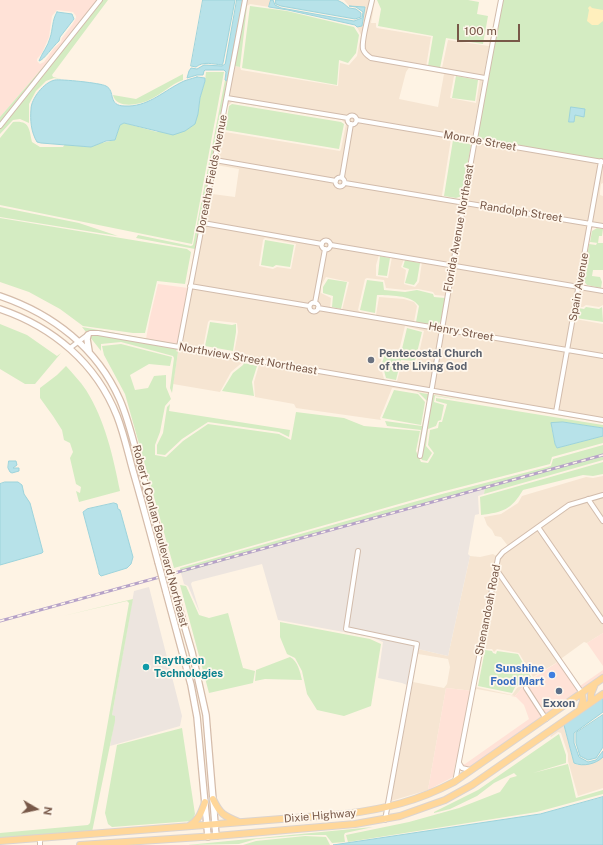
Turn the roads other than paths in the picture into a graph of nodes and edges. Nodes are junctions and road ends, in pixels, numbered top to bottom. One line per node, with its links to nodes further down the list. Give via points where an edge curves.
1 (100, 0): 10 (street)
2 (245, 0): 6 (street, Doreatha Fields Avenue)
3 (372, 0): 5 (street, via 363,44 364,52 368,56)
4 (501, 0): 5 (street, Florida Avenue Northeast)
5 (485, 78): 11 (street, Florida Avenue Northeast)
6 (227, 98): 7 (street); 12 (street, Doreatha Fields Avenue)
7 (348, 118): 8 (street, via 354,115); 9 (street)
8 (357, 120): 9 (street); 11 (street, Monroe Street)
9 (351, 124): 14 (street)
10 (0, 126)
11 (474, 140): 13 (street, Monroe Street); 17 (street, Florida Avenue Northeast)
12 (215, 160): 15 (street); 18 (street, Doreatha Fields Avenue)
13 (602, 162): 19 (street, Spain Avenue)
14 (342, 177): 15 (street); 16 (street)
15 (336, 181): 16 (street, via 340,186)
16 (345, 182): 17 (street, Randolph Street)
17 (464, 203): 19 (street, Randolph Street); 24 (street, Florida Avenue Northeast)
18 (203, 223): 21 (street); 25 (street, Doreatha Fields Avenue)
19 (590, 223): 20 (street, Randolph Street); 26 (street, Spain Avenue)
20 (603, 226)
21 (322, 244): 22 (street, via 326,240); 23 (street)
22 (331, 245): 23 (street); 24 (street)
23 (325, 249): 29 (street)
24 (453, 266): 26 (street); 33 (street, Florida Avenue Northeast)
25 (190, 286): 30 (street); 36 (street, Doreatha Fields Avenue)
26 (578, 287): 27 (street); 38 (street, Spain Avenue)
27 (603, 291)
28 (0, 296): 35 (main road, Robert J Conlan Boulevard Northeast, via 51,319)
29 (315, 303): 30 (street); 31 (street)
30 (309, 306): 31 (street, via 313,312)
31 (318, 308): 33 (street, Henry Street)
32 (0, 309): 37 (main road, Robert J Conlan Boulevard Northeast, via 32,322)
33 (442, 329): 38 (street, Henry Street); 41 (street, Florida Avenue Northeast)
34 (88, 335): 35 (street, Northview Street Northeast); 36 (street, Northview Street Northeast, via 98,333); 39 (main road)
35 (78, 341): 37 (street, Northview Street Northeast); 39 (main road, Robert J Conlan Boulevard Northeast)
36 (179, 347): 41 (street, Northview Street Northeast)
37 (70, 348): 64 (main road, Robert J Conlan Boulevard Northeast, bridge, via 102,386 122,430 191,685 198,717)
38 (567, 350): 40 (street, Henry Street); 42 (street, Spain Avenue)
39 (90, 353): 63 (main road, Robert J Conlan Boulevard Northeast, bridge, via 111,382 125,414 192,652 206,715)
40 (603, 356)
41 (432, 391): 42 (street, Northview Street Northeast); 44 (street, Florida Avenue Northeast)
42 (556, 412): 43 (street, Northview Street Northeast)
43 (603, 420)
44 (420, 456)
45 (603, 495): 46 (street, Shenandoah Road)
46 (588, 499): 47 (street); 48 (street, Shenandoah Road, via 569,505)
47 (603, 520)
48 (538, 527): 50 (street, Shenandoah Road, via 503,552 498,558); 51 (street)
49 (358, 551): 65 (street, via 346,629 417,644)
50 (496, 569): 55 (street); 60 (street, Shenandoah Road)
51 (603, 621)
52 (603, 678): 53 (main road, Dixie Highway)
53 (595, 684): 55 (main road, Dixie Highway); 57 (main road)
54 (526, 688): 59 (street)
55 (582, 693): 58 (main road); 59 (main road, Dixie Highway)
56 (603, 694): 57 (main road, Dixie Highway)
57 (591, 702): 58 (main road, Dixie Highway)
58 (580, 710): 66 (main road, Dixie Highway, via 458,793 428,807)
59 (546, 719): 61 (main road, Dixie Highway)
60 (459, 761): 61 (street, via 462,768); 62 (street, Shenandoah Road)
61 (473, 770): 62 (main road, Dixie Highway)
62 (454, 782): 65 (main road, Dixie Highway, via 422,797)
63 (213, 799): 67 (main road, via 223,815); 68 (main road, Robert J Conlan Boulevard Northeast)
64 (205, 802): 69 (main road, Robert J Conlan Boulevard Northeast); 70 (main road, via 198,820)
65 (387, 808): 66 (street); 67 (main road, Dixie Highway)
66 (385, 820): 72 (main road, Dixie Highway)
67 (241, 823): 68 (main road, Dixie Highway)
68 (215, 825): 69 (main road, Dixie Highway); 72 (main road, Robert J Conlan Boulevard Northeast)
69 (207, 826): 70 (main road, Dixie Highway); 71 (main road, Robert J Conlan Boulevard Northeast)
70 (187, 827): 73 (main road, Dixie Highway)
71 (208, 836): 72 (main road, Dixie Highway); 76 (main road, Dixie Highway)
72 (216, 836)
73 (40, 838): 74 (main road, Dixie Highway); 75 (street)
74 (0, 842)
75 (40, 845)
76 (80, 845)

